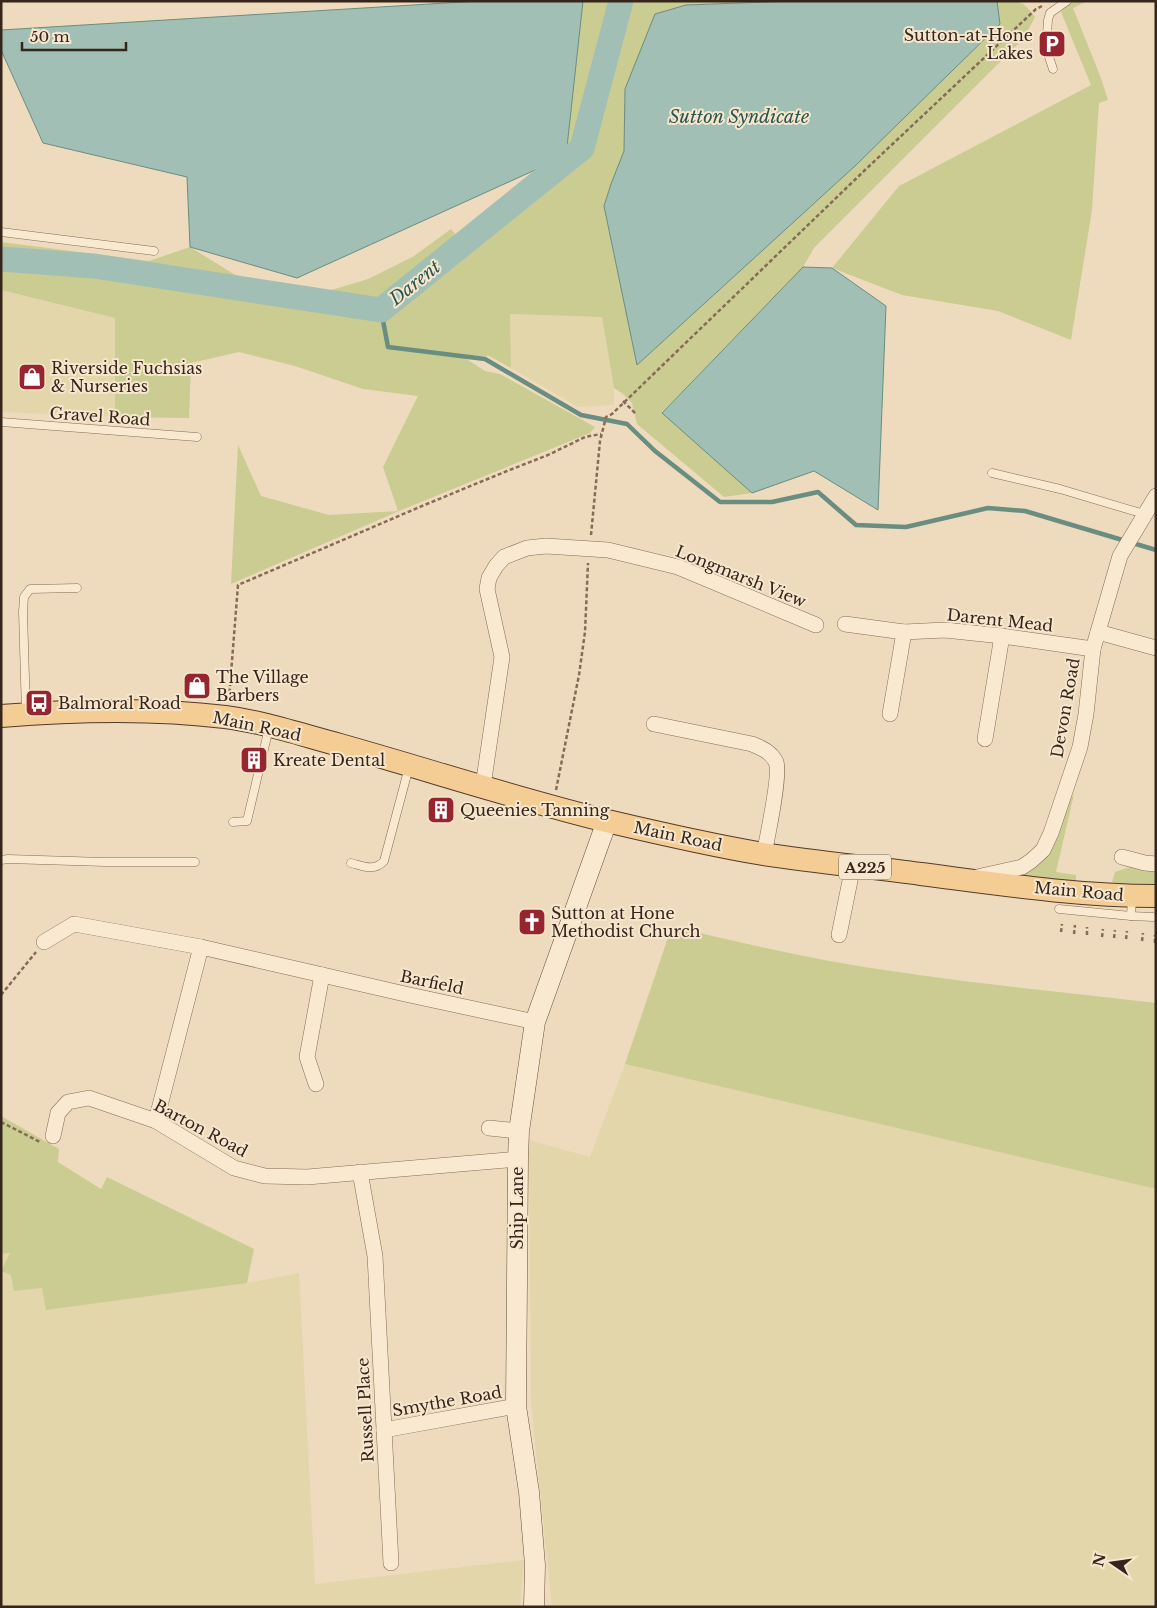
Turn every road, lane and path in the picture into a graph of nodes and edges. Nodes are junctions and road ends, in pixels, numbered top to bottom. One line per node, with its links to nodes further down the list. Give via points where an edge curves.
1 (1067, 1): 3 (lane, via 1050,13 1048,20 1046,48)
2 (1043, 5): 6 (path)
3 (1053, 69)
4 (1, 232): 5 (lane)
5 (154, 251)
6 (623, 401): 7 (path); 9 (path, via 606,417)
7 (636, 414)
8 (1, 422): 10 (lane, Gravel Road)
9 (601, 432): 14 (path); 26 (path, via 238,585)
10 (197, 437)
11 (992, 473): 13 (lane, via 1060,489)
12 (1156, 496): 13 (street, Devon Road)
13 (1142, 517): 19 (street, Devon Road, via 1120,556)
14 (590, 548): 17 (street, Longmarsh View, via 678,567); 31 (street, Longmarsh View, via 527,548 504,557 489,578 487,589 502,657); 32 (path, via 579,675)
15 (77, 588): 23 (lane, via 30,589 24,597)
16 (845, 624): 18 (street, Darent Mead)
17 (816, 625)
18 (904, 632): 20 (street, Darent Mead, via 945,630); 24 (street)
19 (1098, 632): 21 (street); 22 (street, Devon Road)
20 (1002, 636): 22 (street, Darent Mead); 29 (street)
21 (1156, 648)
22 (1093, 649): 42 (street, Devon Road, via 1080,747 1052,833 1043,850 1022,866)
23 (26, 714): 25 (main road, Main Road / A225); 26 (main road, Main Road / A225, via 136,712)
24 (890, 714)
25 (1, 716)
26 (227, 717): 28 (main road, Main Road / A225)
27 (654, 724): 35 (street, via 752,744 772,755 778,764)
28 (270, 726): 30 (main road, Main Road / A225); 34 (lane, via 247,822)
29 (985, 739)
30 (410, 765): 31 (main road, Main Road / A225); 39 (lane, via 384,861 370,868)
31 (483, 786): 32 (main road, Main Road / A225)
32 (553, 806): 33 (main road, Main Road / A225)
33 (607, 821): 35 (main road, Main Road / A225); 67 (street, Ship Lane)
34 (233, 822)
35 (764, 854): 41 (main road, Main Road / A225)
36 (1122, 857): 40 (street)
37 (1, 860): 38 (lane)
38 (195, 862)
39 (351, 863)
40 (1156, 864)
41 (853, 866): 42 (main road, Main Road / A225); 56 (street)
42 (967, 880): 43 (main road, Main Road / A225)
43 (1132, 906): 44 (main road, Main Road / A225); 45 (lane)
44 (1154, 907)
45 (1059, 909)
46 (1062, 924): 52 (path)
47 (1075, 925): 54 (path)
48 (1087, 927): 57 (path)
49 (1103, 929): 58 (path)
50 (1115, 930): 59 (path)
51 (1127, 931): 60 (path)
52 (1061, 932)
53 (1143, 933): 61 (path)
54 (1074, 934)
55 (1155, 934): 63 (path)
56 (839, 935)
57 (1087, 935)
58 (1102, 937)
59 (1114, 938)
60 (1126, 939)
61 (1142, 941)
62 (44, 942): 64 (street, Barfield, via 74,924); 66 (path)
63 (1155, 943)
64 (201, 947): 65 (street, Barfield); 69 (street)
65 (322, 975): 67 (street, Barfield); 68 (street, via 307,1057)
66 (1, 995)
67 (535, 1022): 72 (street, Ship Lane)
68 (316, 1084)
69 (156, 1121): 73 (street, Barton Road, via 89,1098 68,1102 58,1113); 75 (street, Barton Road, via 234,1168 265,1176 307,1177)
70 (1, 1122): 73 (path, via 41,1142)
71 (489, 1128): 72 (street)
72 (519, 1131): 74 (street, Ship Lane)
73 (53, 1136)
74 (518, 1159): 75 (street, Barton Road); 76 (street, Ship Lane)
75 (360, 1172): 77 (street, Russell Place, via 375,1256)
76 (516, 1406): 77 (street, Smythe Road); 79 (street, Ship Lane, via 529,1492 535,1565)
77 (384, 1430): 78 (street, Russell Place)
78 (391, 1563)
79 (534, 1607)

